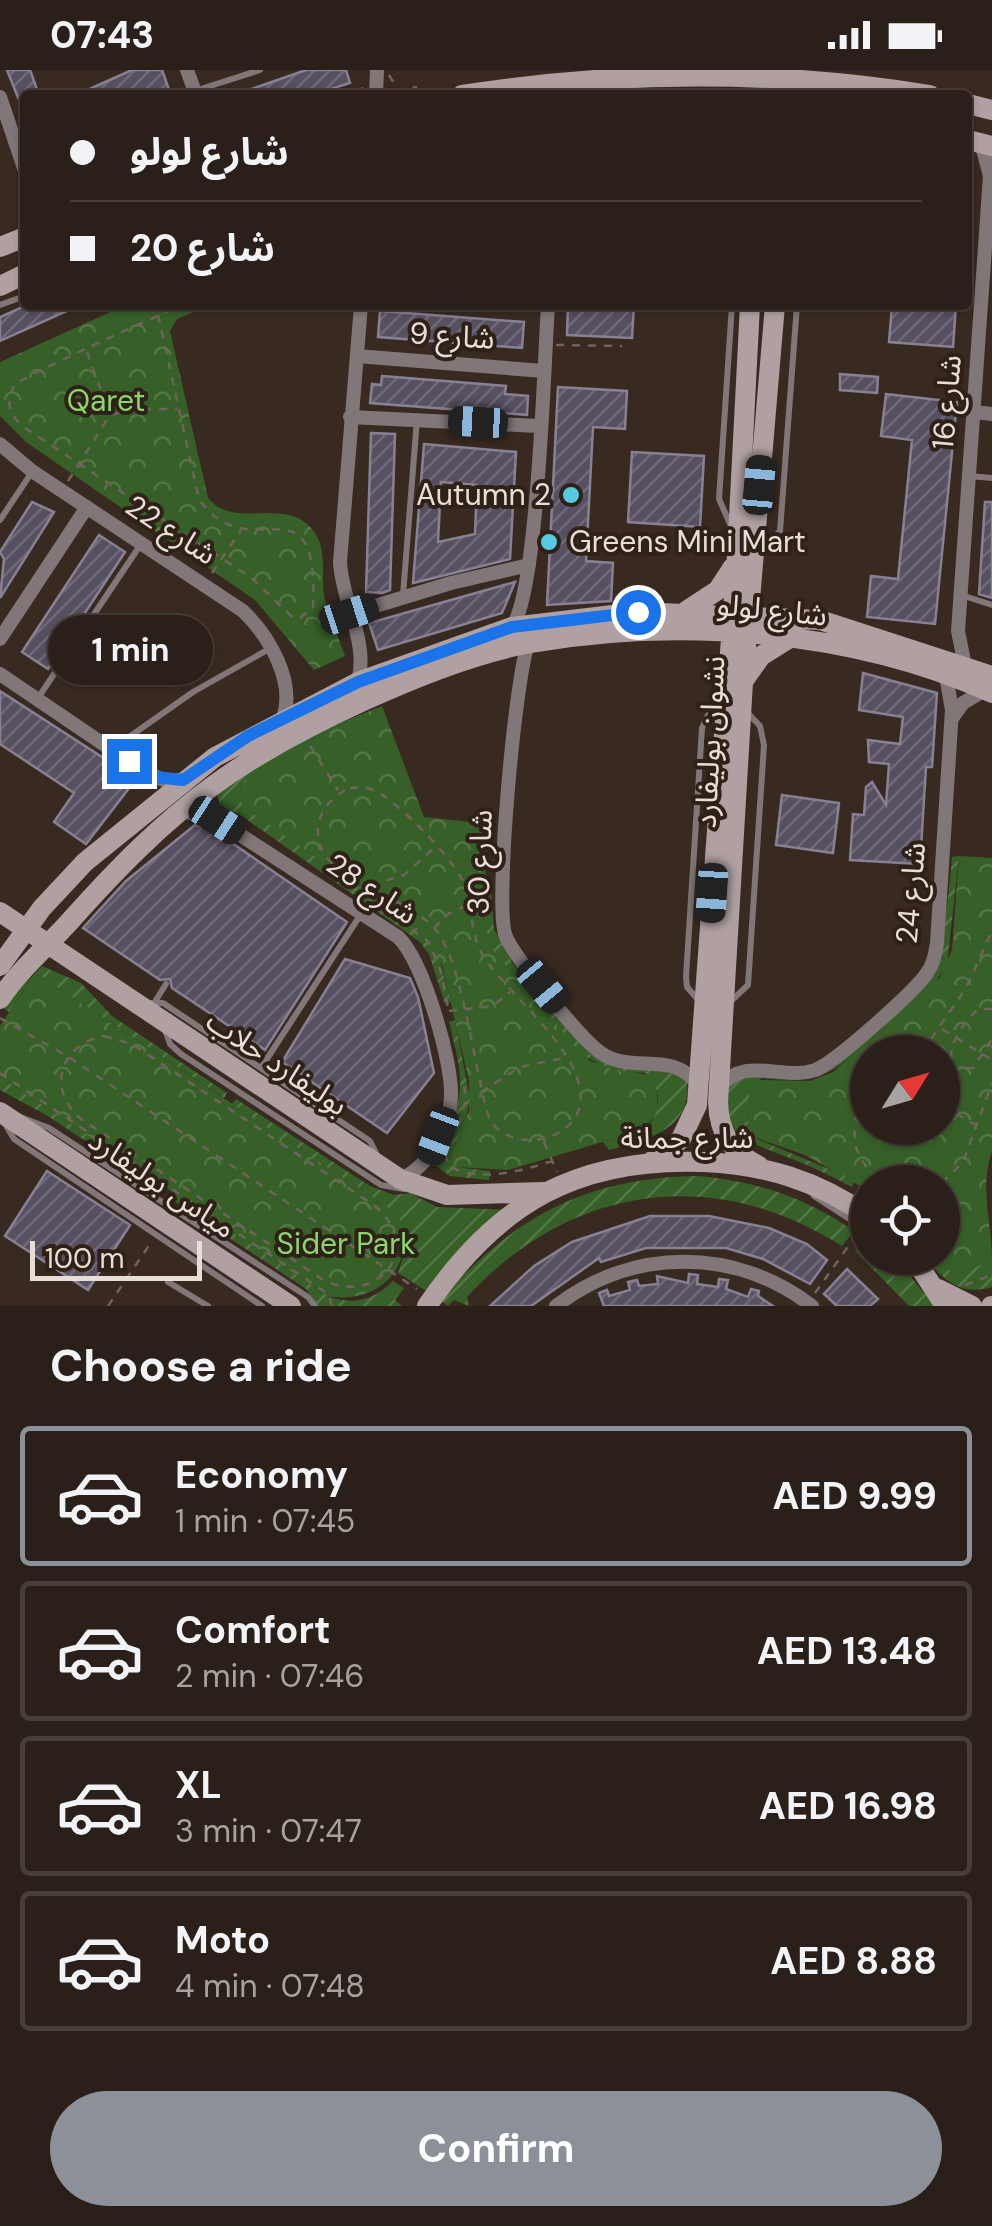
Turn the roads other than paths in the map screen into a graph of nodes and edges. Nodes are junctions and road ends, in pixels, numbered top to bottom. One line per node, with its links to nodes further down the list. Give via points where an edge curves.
1 (260, 70): 8 (lane)
2 (824, 70): 7 (street)
3 (729, 73): 4 (street); 6 (street)
4 (579, 74): 5 (street)
5 (554, 76): 9 (street)
6 (778, 81): 7 (street)
7 (845, 82): 10 (street)
8 (200, 90)
9 (486, 90)
10 (897, 90)
11 (0, 97): 13 (street)
12 (980, 143): 14 (street, شارع 16)
13 (20, 154)
14 (991, 175): 15 (street, شارع 16)
15 (990, 216): 22 (street, شارع 16)
16 (361, 310): 23 (street)
17 (548, 310): 24 (street)
18 (732, 310): 37 (lane, via 719,499)
19 (750, 310): 37 (street, نشوان بوليفارد)
20 (774, 310): 37 (street, نشوان بوليفارد)
21 (797, 310): 37 (lane, via 780,531 772,544)
22 (986, 346): 25 (street, شارع 16)
23 (357, 356): 24 (street, شارع 9); 27 (street)
24 (543, 371): 29 (street)
25 (975, 412): 26 (street); 32 (street, شارع 16)
26 (992, 414)
27 (350, 417): 28 (street); 44 (street, via 340,562)
28 (417, 419): 29 (street); 40 (lane)
29 (538, 426): 38 (street)
30 (0, 444): 31 (street, شارع 22)
31 (32, 471): 34 (street, شارع 22); 35 (lane)
32 (969, 476): 33 (lane); 39 (street, شارع 16)
33 (992, 478)
34 (87, 507): 36 (street, شارع 22); 49 (street)
35 (0, 520)
36 (141, 543): 52 (street, شارع 22, via 243,611); 65 (lane)
37 (743, 551): 43 (street, via 718,590); 46 (street, نشوان بوليفارد)
38 (529, 565): 40 (street); 41 (street)
39 (961, 594): 42 (lane); 48 (street, شارع 16)
40 (403, 596): 44 (street)
41 (524, 600): 45 (street); 47 (street)
42 (992, 605)
43 (686, 611): 45 (street, شارع لولو); 46 (street, شارع لولو)
44 (349, 614): 53 (street)
45 (544, 622): 47 (street, شارع لولو)
46 (739, 624): 50 (street, شارع لولو); 51 (street, شارع لولو); 55 (street, شارع لولو, via 820,620); 61 (street, نشوان بوليفارد); 67 (street, نشوان بوليفارد)
47 (512, 627): 57 (street, شارع لولو)
48 (958, 631): 55 (street); 56 (street, شارع 16)
49 (0, 639)
50 (788, 639): 59 (street, شارع لولو); 61 (street, via 761,656)
51 (528, 644): 54 (street, شارع لولو); 62 (street, شارع 30)
52 (270, 648): 63 (street, شارع 22); 70 (lane)
53 (362, 648): 57 (street); 60 (street)
54 (495, 652): 62 (street); 73 (street, شارع لولو, via 302,732)
55 (934, 656): 56 (street, شارع لولو)
56 (965, 666): 64 (street, شارع لولو)
57 (392, 670): 60 (street, شارع لولو)
58 (0, 674): 65 (street)
59 (946, 676): 64 (street, شارع لولو); 69 (street, شارع 24)
60 (358, 682): 66 (street, شارع لولو)
61 (743, 682): 67 (street, نشوان بوليفارد)
62 (517, 683): 87 (street, شارع 30, via 504,891 511,948 597,1050 622,1061)
63 (286, 684): 66 (street); 68 (street, شارع 22)
64 (990, 686): 69 (street)
65 (38, 698): 70 (street)
66 (314, 702): 68 (street, شارع لولو)
67 (733, 706): 83 (street, نشوان بوليفارد); 83 (lane, via 708,716 702,728 686,982)
68 (283, 718): 72 (street, شارع لولو)
69 (951, 719): 89 (street, شارع 24, via 935,956 923,978 817,1070)
70 (112, 750): 71 (street)
71 (146, 773): 72 (street); 74 (street)
72 (183, 780): 74 (street, شارع لولو)
73 (213, 786): 75 (street, شارع لولو); 76 (street)
74 (149, 807): 79 (street, شارع لولو, via 86,862)
75 (182, 811): 76 (street, شارع 28); 80 (street, شارع لولو)
76 (217, 820): 78 (street, شارع 28)
77 (0, 912): 79 (street, بوليفارد حلاب)
78 (362, 913): 88 (lane); 93 (street, شارع 28, via 414,954 433,1014 452,1096)
79 (26, 930): 80 (street, بوليفارد حلاب); 81 (street, شارع لولو)
80 (47, 944): 81 (street, شارع لولو); 84 (street, بوليفارد حلاب)
81 (3, 983)
82 (166, 984): 84 (lane)
83 (714, 1006): 85 (street, نشوان بوليفارد); 86 (street, نشوان بوليفارد)
84 (160, 1013): 88 (lane); 96 (street, بوليفارد حلاب); 97 (lane, via 175,1050 381,1186 394,1190)
85 (722, 1047): 89 (street); 91 (street, نشوان بوليفارد)
86 (700, 1050): 87 (street); 90 (street, نشوان بوليفارد)
87 (675, 1065): 90 (street)
88 (261, 1068): 96 (lane, via 370,1141)
89 (747, 1070): 91 (street)
90 (698, 1086): 94 (street, نشوان بوليفارد, via 691,1123)
91 (720, 1087): 95 (street, نشوان بوليفارد, via 723,1134)
92 (1, 1112): 108 (lane, via 14,1138); 109 (street, مياس بوليفارد); 110 (lane, via 42,1124)
93 (429, 1160): 97 (street); 99 (street)
94 (651, 1162): 95 (street, شارع جمانة); 98 (street, شارع جمانة, via 620,1164)
95 (759, 1166): 100 (street, شارع جمانة); 101 (lane)
96 (380, 1168): 97 (street, بوليفارد حلاب)
97 (408, 1182): 99 (street, بوليفارد حلاب)
98 (553, 1188): 99 (street, بوليفارد حلاب); 105 (street, شارع جمانة, via 468,1253)
99 (448, 1195)
100 (850, 1205)
101 (850, 1223)
102 (928, 1275): 104 (street)
103 (168, 1282): 107 (lane)
104 (947, 1293): 112 (street)
105 (434, 1304)
106 (810, 1304): 111 (street, via 744,1270 674,1261 604,1276)
107 (208, 1306)
108 (262, 1306)
109 (291, 1306)
110 (315, 1306)
111 (556, 1306)
112 (972, 1306)

